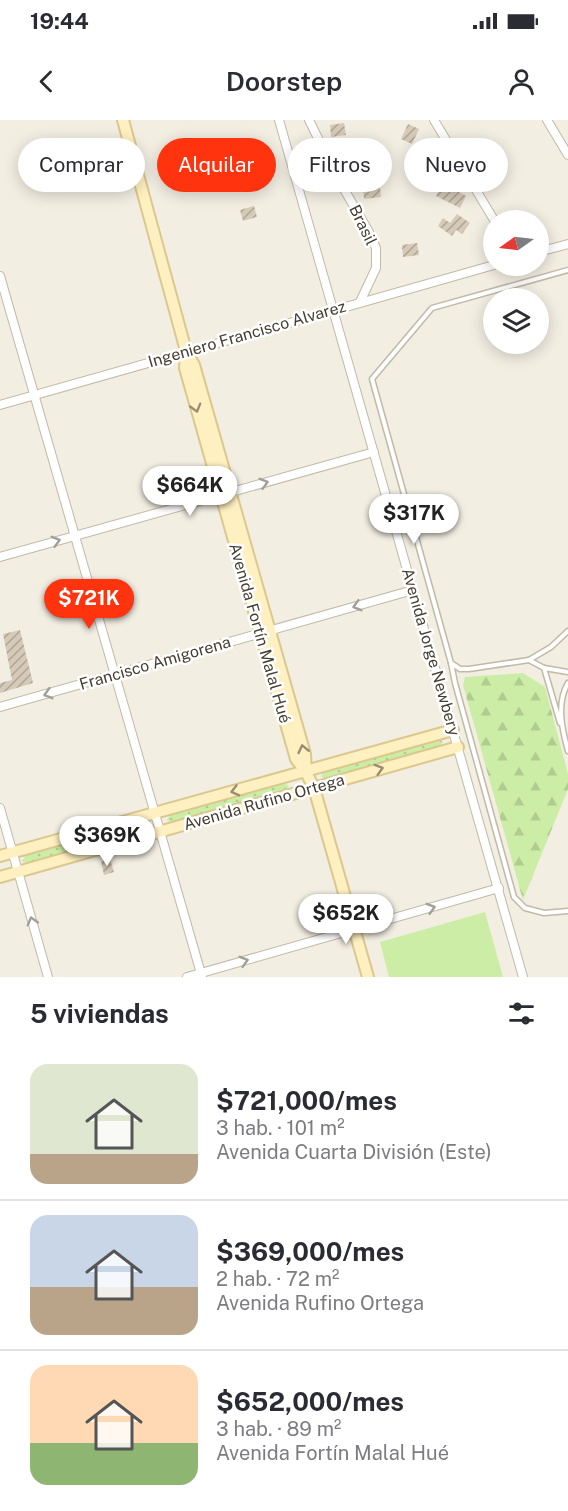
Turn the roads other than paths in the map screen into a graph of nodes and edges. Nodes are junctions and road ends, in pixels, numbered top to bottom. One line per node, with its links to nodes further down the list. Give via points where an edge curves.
1 (123, 120): 15 (main road, Avenida Fortín Malal Hué)
2 (279, 120): 14 (street, Avenida Jorge Newbery)
3 (309, 120): 13 (street, Brasil, via 376,248 375,268)
4 (434, 120): 7 (street)
5 (547, 120): 6 (street)
6 (568, 155)
7 (488, 210)
8 (568, 244): 9 (street)
9 (549, 249)
10 (483, 267): 13 (street, Ingeniero Francisco Alvarez)
11 (568, 270): 26 (lane, via 432,308 372,379)
12 (0, 276): 16 (street)
13 (360, 302): 14 (street, Ingeniero Francisco Alvarez)
14 (333, 310): 15 (street, Ingeniero Francisco Alvarez); 18 (street, Avenida Jorge Newbery)
15 (186, 351): 16 (street, Ingeniero Francisco Alvarez); 19 (main road, Avenida Fortín Malal Hué, via 185,369)
16 (34, 395): 17 (street, Ingeniero Francisco Alvarez); 20 (street)
17 (0, 405)
18 (374, 452): 19 (street, one-way to 18); 22 (street, Avenida Jorge Newbery)
19 (225, 494): 20 (street); 24 (main road, Avenida Fortín Malal Hué)
20 (75, 536): 21 (street, one-way to 20); 29 (street)
21 (0, 557)
22 (413, 590): 24 (street, Francisco Amigorena, one-way to 24); 33 (street, Avenida Jorge Newbery)
23 (568, 631): 25 (lane)
24 (265, 632): 29 (street, Francisco Amigorena); 36 (main road, Avenida Fortín Malal Hué, via 296,759)
25 (529, 660): 26 (lane, via 469,669); 27 (lane)
26 (451, 663): 46 (lane, via 514,897 525,908 544,913)
27 (544, 668): 28 (lane); 32 (lane)
28 (568, 672)
29 (115, 675): 31 (street, Francisco Amigorena, one-way to 31); 39 (street)
30 (568, 683): 32 (lane)
31 (0, 707)
32 (560, 723): 35 (lane)
33 (453, 730): 34 (street, Avenida Jorge Newbery); 36 (main road, Avenida Rufino Ortega)
34 (458, 747): 37 (main road, Avenida Rufino Ortega, one-way to 34); 45 (street, Avenida Jorge Newbery)
35 (568, 751)
36 (306, 772): 37 (main road, Avenida Fortín Malal Hué); 39 (main road, Avenida Rufino Ortega, one-way to 39)
37 (314, 788): 40 (main road, Avenida Rufino Ortega); 47 (main road, Avenida Fortín Malal Hué)
38 (0, 808): 41 (street)
39 (154, 813): 40 (street); 41 (main road, Avenida Rufino Ortega)
40 (160, 832): 43 (main road, Avenida Rufino Ortega); 48 (street)
41 (13, 853): 42 (main road, Avenida Rufino Ortega); 43 (street)
42 (0, 856)
43 (18, 872): 44 (main road, Avenida Rufino Ortega); 49 (street, one-way to 43)
44 (0, 877)
45 (499, 888): 47 (street, one-way to 45); 52 (street, Avenida Jorge Newbery)
46 (568, 911)
47 (355, 929): 48 (street, one-way to 47); 51 (main road, Avenida Fortín Malal Hué)
48 (201, 975): 50 (street)
49 (48, 977)
50 (187, 977)
51 (368, 977)
52 (523, 977)

